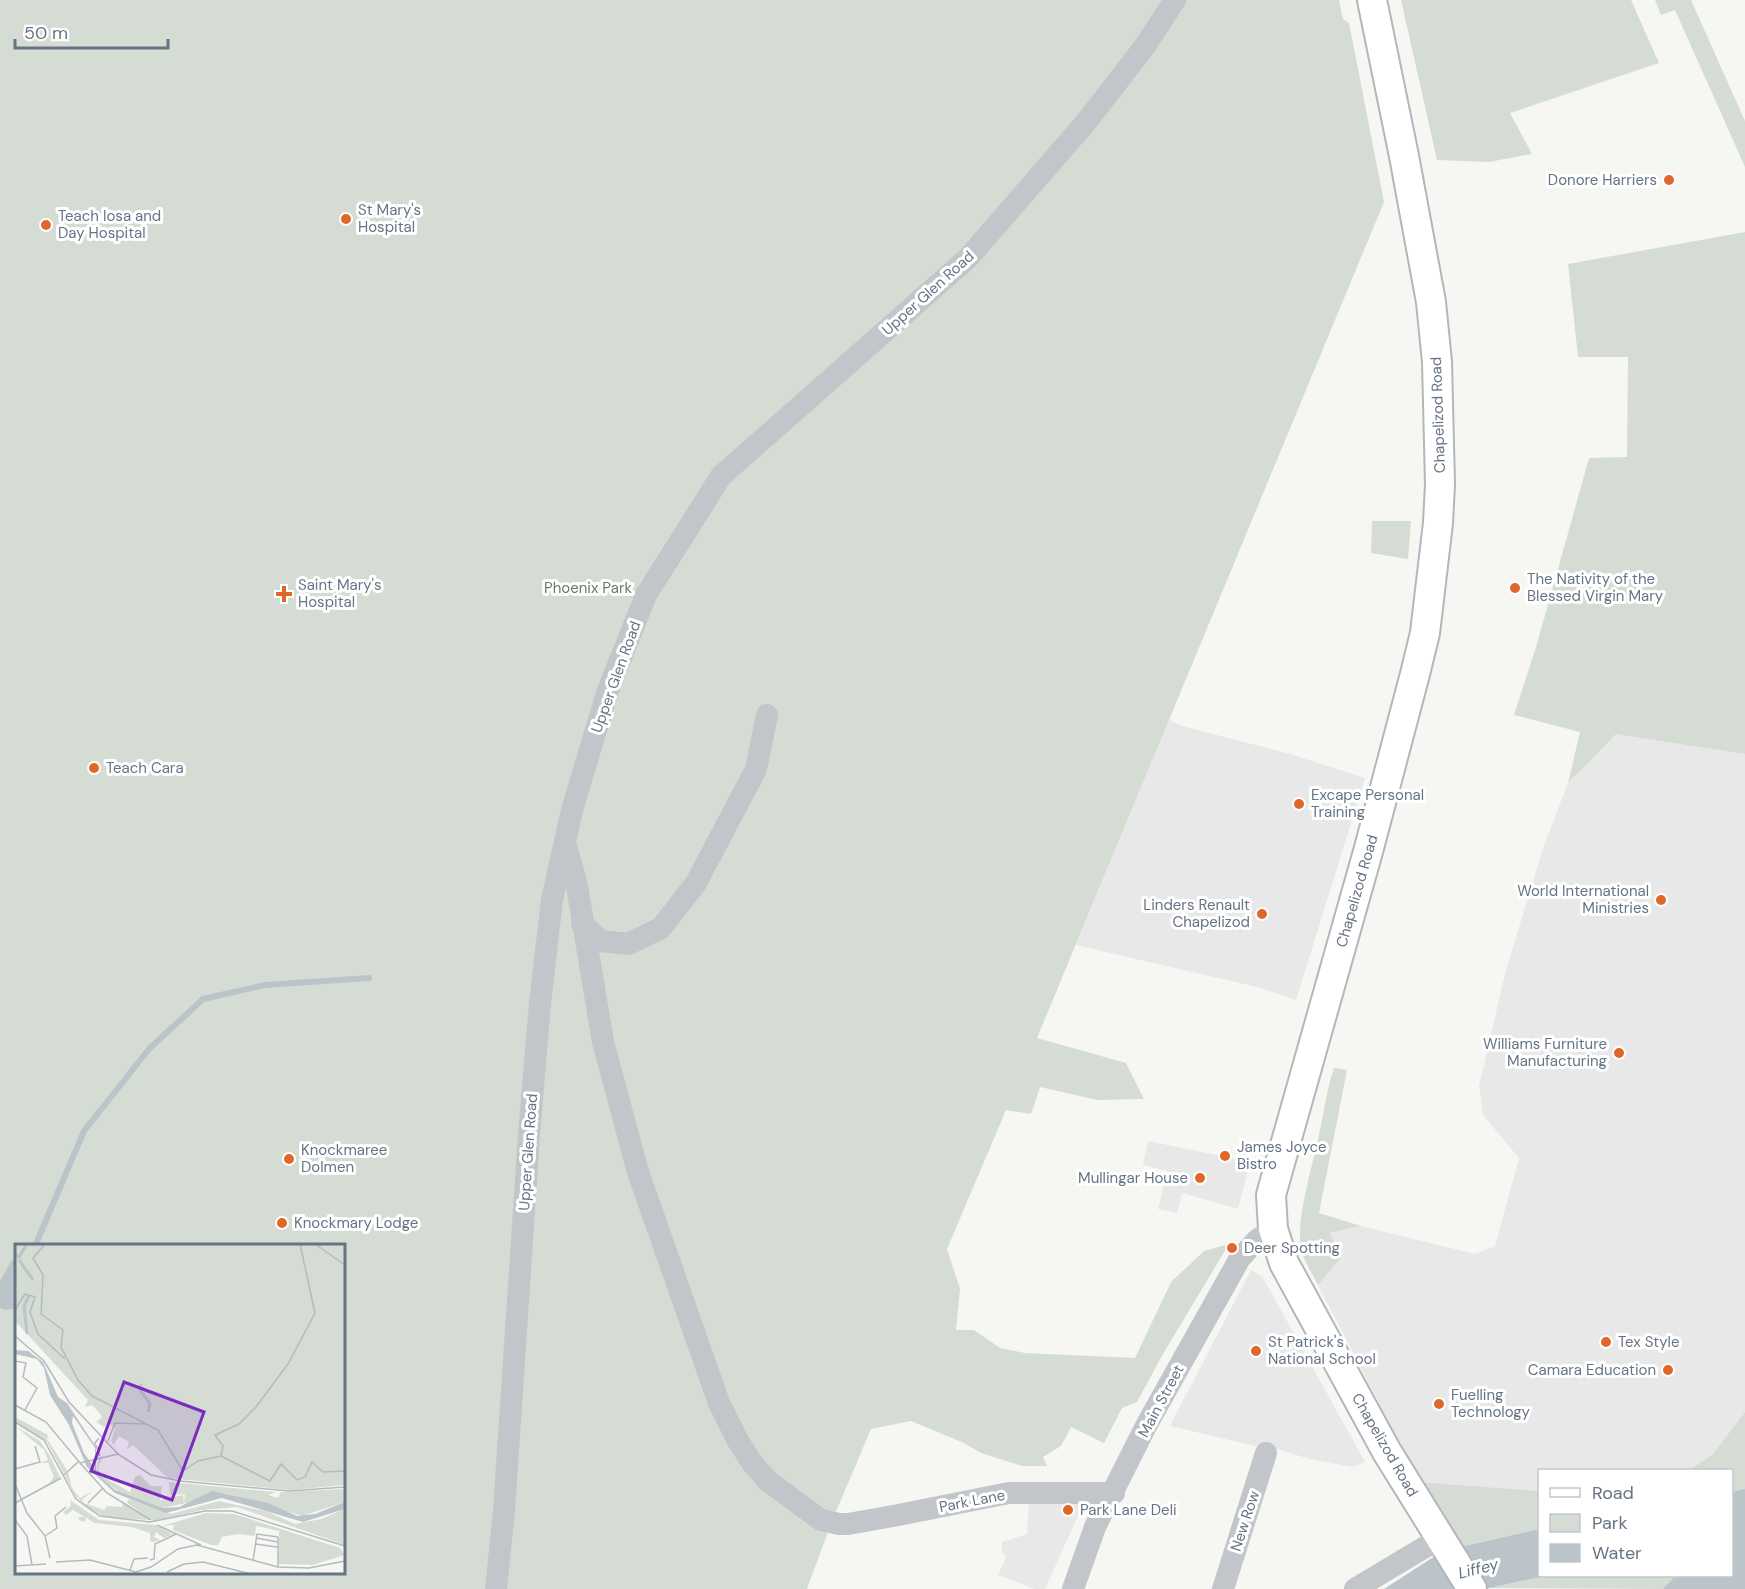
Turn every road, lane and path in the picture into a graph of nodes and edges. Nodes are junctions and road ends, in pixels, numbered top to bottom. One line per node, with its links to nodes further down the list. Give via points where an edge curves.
1 (1175, 0): 4 (street, Upper Glen Road, via 1087,121 968,258 721,476 646,595 608,690)
2 (1372, 0): 6 (main road, Chapelizod Road, via 1431,302 1438,374 1438,524 1420,654 1270,1195)
3 (767, 715): 5 (street, via 756,769 696,883 661,928 628,944 601,941)
4 (565, 842): 5 (street); 10 (street, Upper Glen Road, via 552,900 540,1003)
5 (582, 924): 8 (street, Park Lane, via 603,1042 638,1172 719,1403 738,1441 768,1481 821,1520 848,1524 1010,1493)
6 (1273, 1229): 8 (street, Main Street, via 1240,1258); 9 (main road, Chapelizod Road, via 1284,1263 1387,1452)
7 (1266, 1453): 12 (street, New Row)
8 (1114, 1493): 11 (street, Main Street, via 1095,1527)
9 (1443, 1542): 13 (street); 14 (main road, Chapelizod Road)
10 (496, 1589)
11 (1073, 1589)
12 (1223, 1589)
13 (1355, 1589)
14 (1472, 1589)

